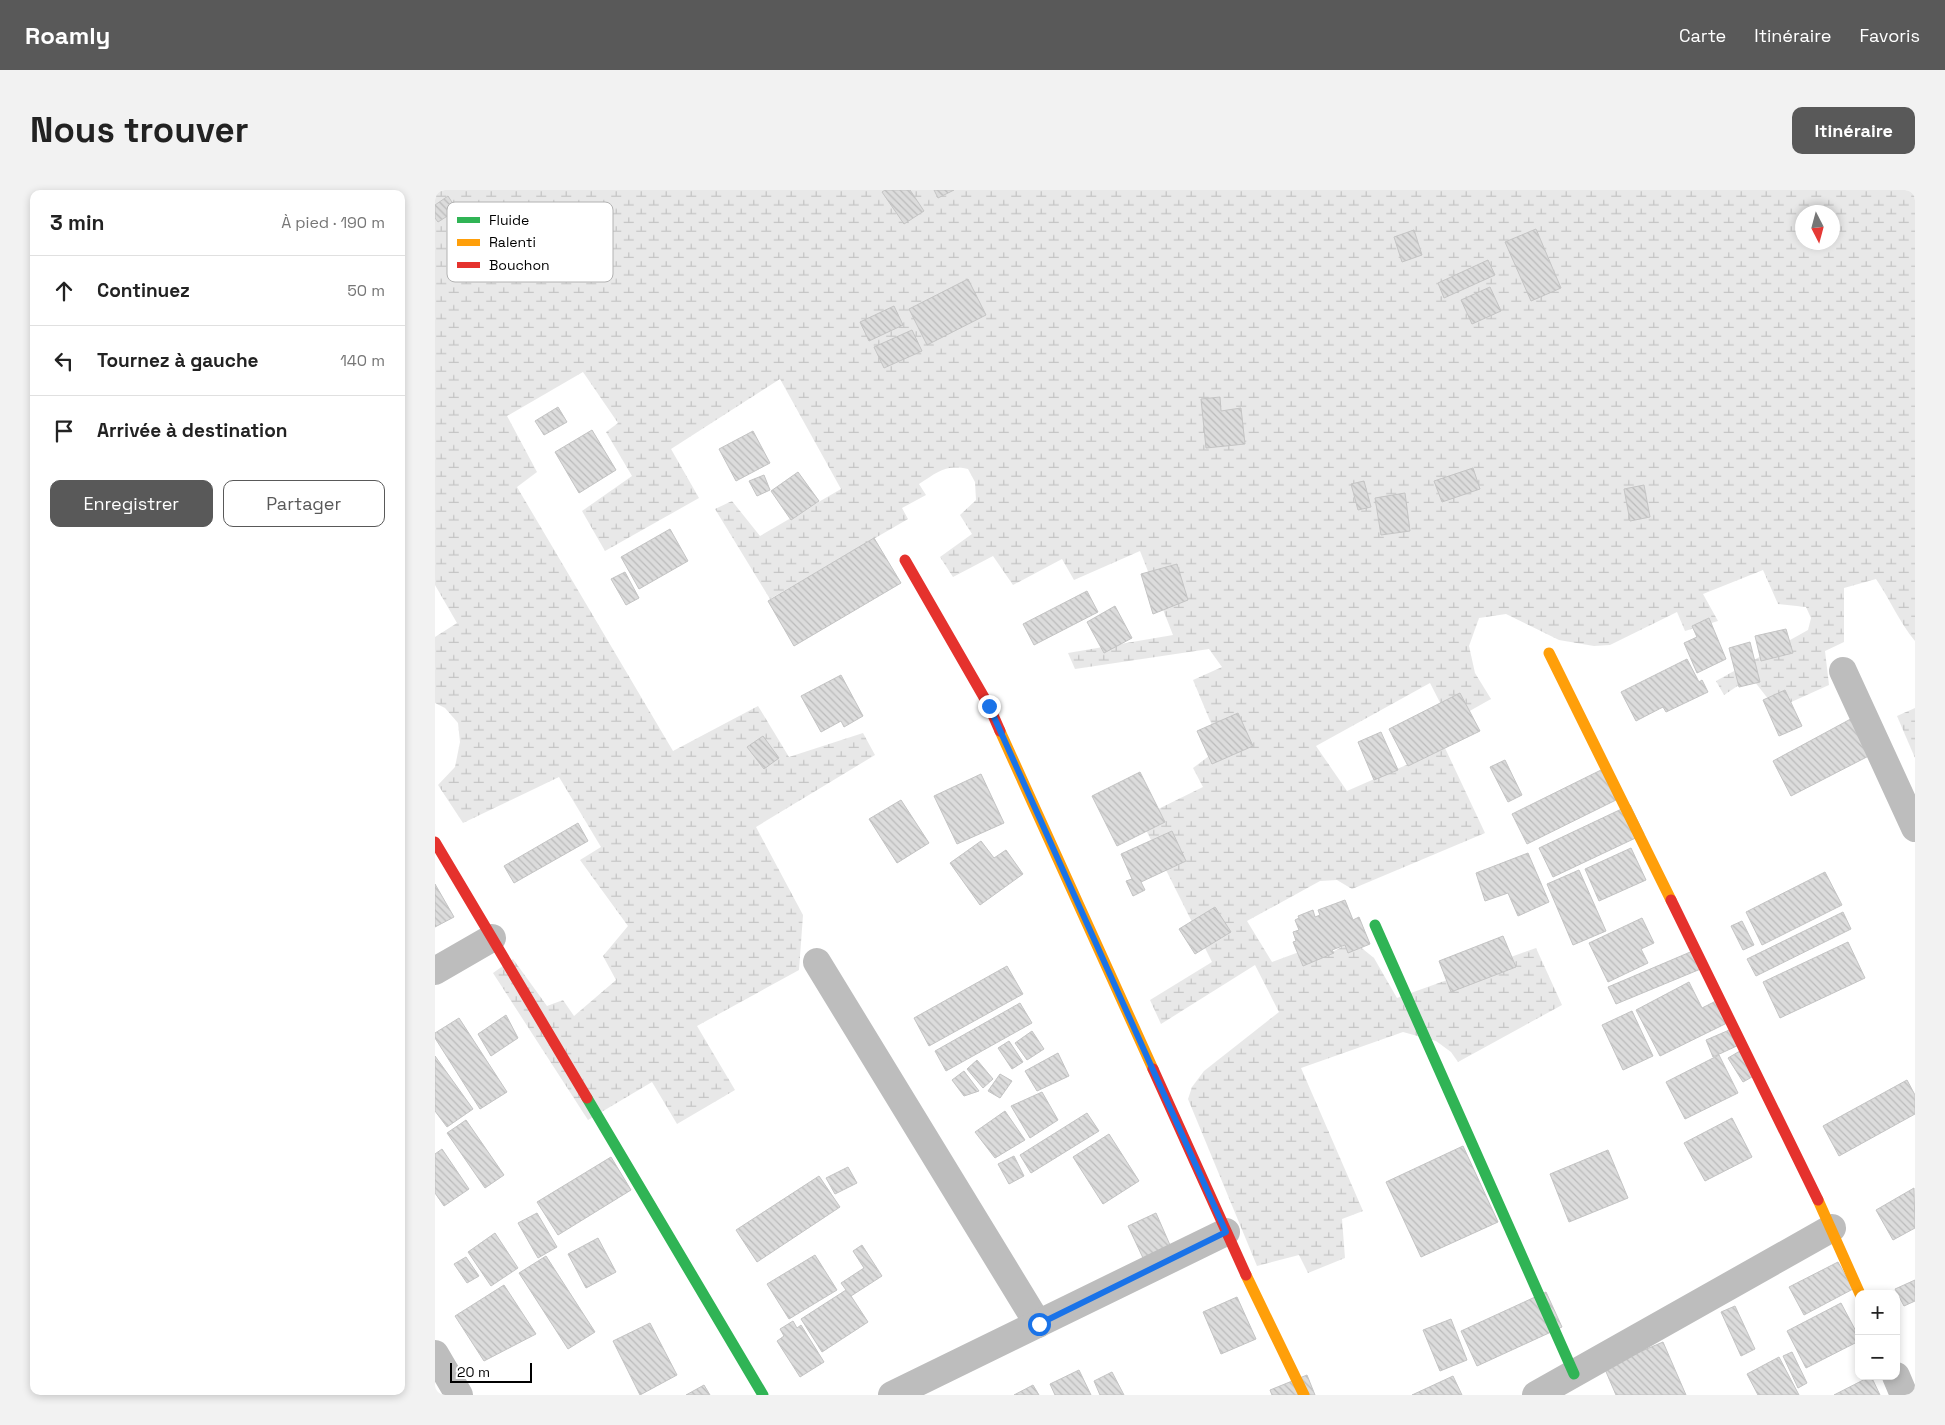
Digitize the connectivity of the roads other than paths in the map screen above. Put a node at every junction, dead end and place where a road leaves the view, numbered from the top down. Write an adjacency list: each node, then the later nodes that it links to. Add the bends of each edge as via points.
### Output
1 (905, 560): 11 (street, via 989,706)
2 (1549, 653): 10 (street)
3 (1843, 671): 4 (street)
4 (1915, 828)
5 (435, 842): 7 (street)
6 (1375, 925): 15 (street)
7 (492, 938): 9 (street); 18 (street)
8 (817, 962): 13 (street)
9 (435, 971)
10 (1832, 1228): 12 (street); 15 (street)
11 (1226, 1232): 13 (street); 20 (street)
12 (1859, 1290)
13 (1039, 1324): 19 (street)
14 (435, 1354): 17 (street)
15 (1574, 1374): 21 (street)
16 (1898, 1380): 22 (street)
17 (459, 1395)
18 (763, 1395)
19 (892, 1395)
20 (1304, 1395)
21 (1536, 1395)
22 (1904, 1395)

